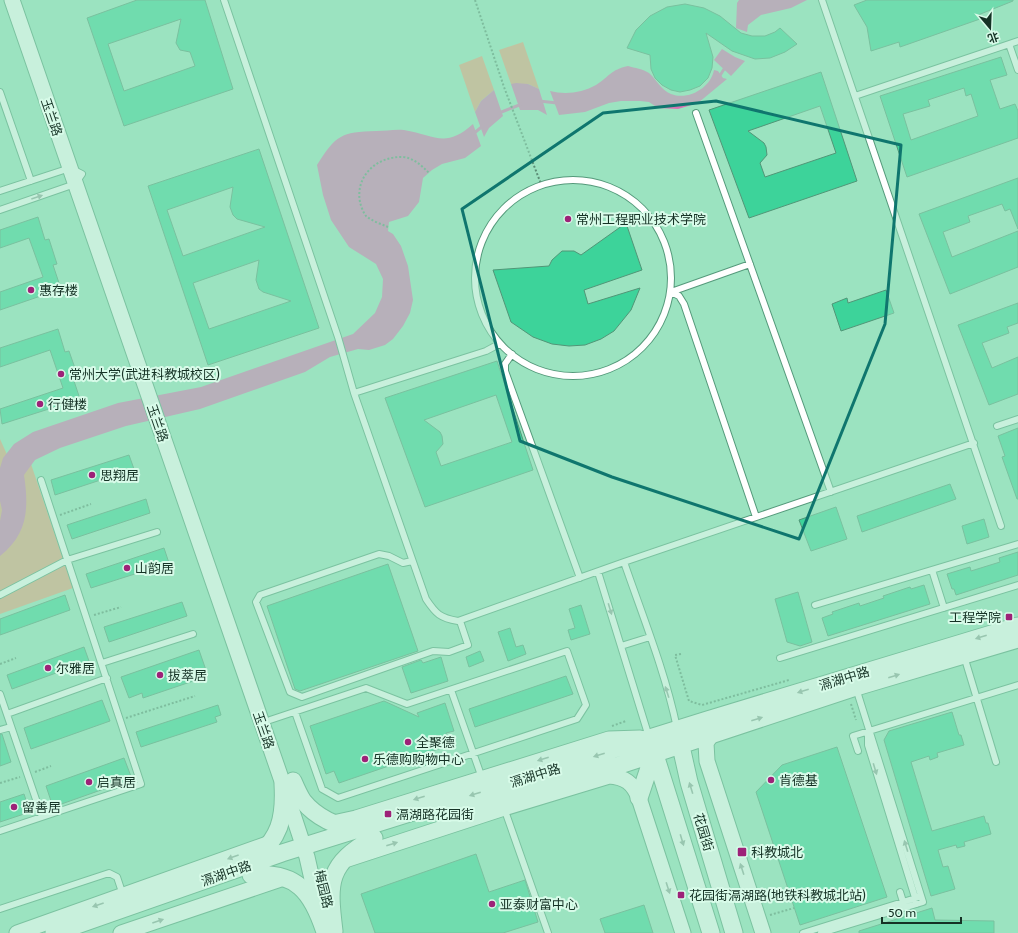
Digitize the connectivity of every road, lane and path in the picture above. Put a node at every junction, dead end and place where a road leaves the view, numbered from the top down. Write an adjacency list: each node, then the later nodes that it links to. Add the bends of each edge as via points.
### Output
1 (12, 0): 13 (street, 玉兰路)
2 (22, 0): 13 (street, 玉兰路)
3 (224, 0): 23 (lane, via 344,355)
4 (475, 0): 15 (path, via 504,87)
5 (822, 0): 10 (lane)
6 (1018, 41): 7 (lane)
7 (1009, 44): 8 (lane); 10 (lane)
8 (1018, 70)
9 (0, 92): 14 (lane)
10 (855, 96): 27 (lane)
11 (696, 113): 19 (lane)
12 (429, 173): 18 (path, via 417,162 403,157 389,160 368,171 360,181 360,205 366,215)
13 (76, 175): 14 (lane); 17 (lane, one-way to 13); 25 (street, 玉兰路)
14 (31, 181): 16 (lane)
15 (541, 184): 20 (lane, via 573,179 606,184 635,200 657,225 670,255); 21 (lane, via 512,200 490,224 476,253 474,285 481,317)
16 (0, 191)
17 (0, 210)
18 (388, 227)
19 (750, 264): 20 (lane); 29 (lane)
20 (671, 292): 22 (lane, via 663,320 644,347 617,366 586,376 554,375 524,364); 32 (lane, via 679,296 684,304)
21 (499, 344): 22 (lane); 23 (lane, via 486,351)
22 (512, 354): 41 (lane, via 505,364 505,371)
23 (354, 393): 37 (lane)
24 (1018, 419): 26 (lane)
25 (162, 422): 72 (street, 玉兰路); 88 (street, 玉兰路)
26 (997, 426)
27 (974, 443): 29 (lane); 33 (lane)
28 (41, 480): 31 (lane)
29 (831, 492): 32 (lane)
30 (91, 504): 31 (path)
31 (53, 517): 36 (lane)
32 (756, 517): 38 (lane)
33 (1001, 526)
34 (157, 532): 36 (lane)
35 (1018, 544): 39 (lane)
36 (67, 560): 43 (lane); 47 (lane)
37 (412, 561): 48 (lane, via 426,599 434,612 444,618); 48 (lane, via 404,563 379,554 260,594 256,602 290,692 302,697 433,652 449,652 468,645)
38 (624, 562): 40 (lane); 51 (lane)
39 (932, 570): 44 (lane); 46 (lane)
40 (598, 572): 41 (lane); 53 (lane, one-way to 53)
41 (580, 578): 48 (lane)
42 (1018, 585): 46 (lane)
43 (0, 595)
44 (814, 606)
45 (121, 607): 47 (path)
46 (944, 608): 57 (lane)
47 (87, 618): 58 (lane)
48 (460, 621)
49 (1018, 626): 80 (main road, 滆湖中路, one-way to 80)
50 (193, 634): 58 (lane)
51 (650, 637): 53 (lane); 80 (lane, one-way to 51)
52 (1018, 639): 55 (main road, 滆湖中路)
53 (621, 646): 81 (lane)
54 (681, 654): 68 (path, via 674,655 690,701)
55 (964, 654): 62 (main road, 滆湖中路, one-way to 55); 66 (lane)
56 (16, 658): 59 (path)
57 (780, 658)
58 (102, 663): 60 (lane)
59 (0, 664)
60 (107, 678): 70 (lane); 71 (lane)
61 (1018, 685): 66 (lane)
62 (856, 687): 78 (lane); 79 (main road, 滆湖中路, one-way to 62)
63 (451, 690): 69 (lane, via 407,704 366,688); 83 (lane); 83 (lane, via 567,651 586,705 577,719)
64 (0, 694): 70 (lane)
65 (195, 696): 71 (path)
66 (977, 698): 78 (lane); 84 (lane)
67 (851, 704): 73 (path)
68 (702, 705)
69 (295, 712): 72 (lane); 83 (lane, via 322,789 338,798)
70 (7, 714): 75 (lane)
71 (121, 719): 92 (lane, via 141,784)
72 (270, 720): 88 (street, 玉兰路)
73 (856, 720)
74 (626, 721): 76 (path)
75 (11, 727): 77 (lane); 86 (lane)
76 (606, 728)
77 (0, 730)
78 (868, 731): 82 (lane, via 853,736); 103 (lane, via 874,742 918,900)
79 (712, 734): 80 (main road, 滆湖中路); 107 (street, one-way to 79, via 707,761 706,742)
80 (679, 737): 81 (main road, 滆湖中路); 116 (main road, 花园街, one-way to 80, via 689,782)
81 (652, 745): 87 (street, one-way to 87, via 609,739); 90 (main road); 95 (main road, 滆湖中路, via 617,766); 115 (main road, 花园街, one-way to 115)
82 (858, 751)
83 (474, 753): 87 (lane)
84 (996, 762)
85 (51, 766): 86 (path)
86 (28, 774): 89 (path); 92 (lane)
87 (482, 778): 93 (street, one-way to 93)
88 (288, 783): 93 (main road, via 311,809); 96 (main road, via 281,822); 97 (street, 玉兰路)
89 (0, 784)
90 (639, 798): 91 (street, via 630,782 620,777 609,776); 114 (street, one-way to 114)
91 (504, 808): 98 (street, one-way to 91); 113 (lane)
92 (42, 817): 94 (lane)
93 (333, 823): 95 (main road, via 348,828)
94 (0, 831)
95 (376, 831): 97 (main road, 滆湖中路); 98 (main road)
96 (270, 843): 99 (main road); 102 (street, one-way to 102)
97 (309, 851): 99 (main road, 滆湖中路); 108 (street, 梅园路)
98 (342, 862): 108 (main road, via 330,886)
99 (250, 870): 100 (main road); 102 (main road, 滆湖中路); 111 (main road, 滆湖中路)
100 (284, 878): 108 (main road, via 295,882 311,897); 112 (street, one-way to 100)
101 (900, 892): 103 (lane)
102 (125, 902): 105 (lane, via 116,877 109,872); 109 (street, one-way to 109); 110 (main road, 滆湖中路)
103 (904, 905): 106 (lane)
104 (794, 908): 107 (path, via 770,916)
105 (0, 909)
106 (869, 916): 117 (lane); 118 (lane)
107 (767, 927)
108 (329, 932)
109 (17, 933)
110 (54, 933)
111 (83, 933)
112 (121, 933)
113 (548, 933)
114 (683, 933)
115 (711, 933)
116 (734, 933)
117 (803, 933)
118 (821, 933)

